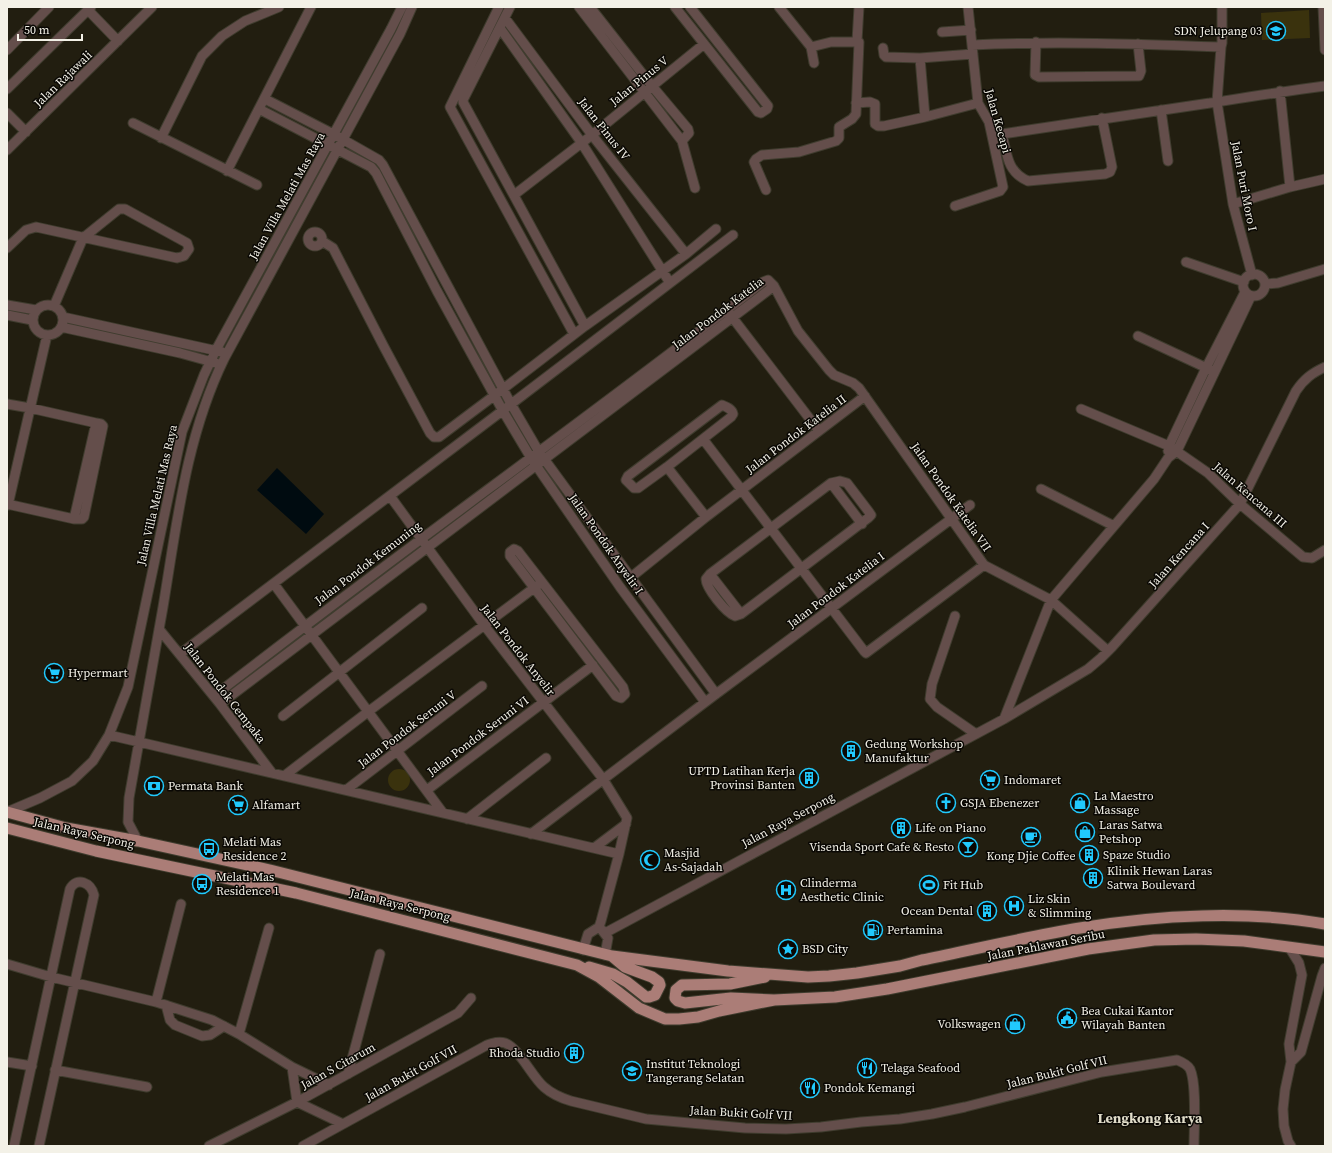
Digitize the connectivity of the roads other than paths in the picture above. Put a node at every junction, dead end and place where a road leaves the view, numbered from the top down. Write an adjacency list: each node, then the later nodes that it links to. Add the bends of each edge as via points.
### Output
1 (50, 7): 33 (street)
2 (152, 7): 24 (street, Jalan Rajawali)
3 (279, 7): 57 (street, via 245,21 222,36 202,56)
4 (311, 7): 44 (street)
5 (402, 7): 55 (street, Jalan Villa Melati Mas Raya)
6 (412, 7): 58 (street, Jalan Villa Melati Mas Raya)
7 (499, 7): 36 (street)
8 (510, 7): 19 (street)
9 (579, 7): 43 (street)
10 (590, 7): 39 (street)
11 (690, 7): 27 (street)
12 (859, 7): 25 (street)
13 (968, 7): 21 (street, Jalan Kecapi)
14 (1222, 7): 30 (street, Jalan Puri Moro I)
15 (1323, 7): 23 (street)
16 (780, 8): 29 (street)
17 (89, 9): 24 (street); 41 (street)
18 (680, 9): 31 (street)
19 (505, 18): 20 (street); 56 (street, Jalan Pinus IV)
20 (500, 28): 36 (street); 60 (street, Jalan Pinus IV)
21 (970, 30): 22 (street); 34 (street, Jalan Kecapi)
22 (942, 32)
23 (1324, 34): 35 (street)
24 (118, 41): 54 (street, Jalan Rajawali)
25 (857, 41): 29 (street, via 831,42); 46 (street, via 860,43)
26 (1036, 42): 28 (street); 28 (street, via 1036,76 1139,76 1141,71); 34 (street)
27 (718, 44): 31 (street, Jalan Pinus V); 31 (street, via 768,106 767,109 758,112)
28 (1138, 44): 30 (street)
29 (811, 47): 38 (street)
30 (1221, 47): 45 (street, Jalan Puri Moro I)
31 (707, 48): 39 (street, Jalan Pinus V)
32 (883, 48): 37 (street, via 886,57)
33 (7, 50)
34 (973, 50): 37 (street); 47 (street, Jalan Kecapi)
35 (1325, 50)
36 (480, 56): 71 (street, via 463,102); 79 (street, via 450,107)
37 (920, 58): 51 (street)
38 (814, 63)
39 (652, 86): 43 (street, Jalan Pinus V); 59 (street, via 688,129 689,133)
40 (1325, 86): 42 (street)
41 (7, 89)
42 (1280, 91): 45 (street); 68 (street)
43 (644, 93): 56 (street, Jalan Pinus V); 59 (street)
44 (265, 98): 48 (street); 55 (street, Jalan Pondok Anyelir I)
45 (1219, 102): 49 (street); 72 (street, Jalan Puri Moro I)
46 (856, 103): 51 (street, via 875,104 875,124 878,126); 70 (street, via 854,118 839,127 839,138 836,141 798,152 762,155 756,159 756,169)
47 (978, 103): 51 (street); 73 (street, Jalan Kecapi, via 989,122 1003,187 1000,191)
48 (259, 109): 61 (street, Jalan Pondok Anyelir I); 65 (street)
49 (1161, 110): 52 (street); 64 (street)
50 (7, 113): 54 (street)
51 (925, 117)
52 (1102, 118): 52 (street, via 1112,167 1110,172 1028,182 1009,164 1002,134)
53 (133, 123): 57 (street)
54 (26, 132): 62 (street, Jalan Rajawali)
55 (334, 134): 58 (street, Jalan Pondok Anyelir I); 61 (street, Jalan Villa Melati Mas Raya)
56 (592, 135): 60 (street, Jalan Pinus V); 81 (street, Jalan Pinus IV)
57 (161, 138): 65 (street)
58 (343, 140): 63 (street, Jalan Villa Melati Mas Raya); 109 (street, Jalan Pondok Anyelir I, via 379,160 386,168)
59 (682, 141): 69 (street)
60 (581, 142): 71 (street, Jalan Pinus V); 83 (street, Jalan Pinus IV)
61 (328, 145): 63 (street, Jalan Pondok Anyelir I); 103 (street, Jalan Villa Melati Mas Raya)
62 (7, 150)
63 (337, 150): 104 (street, Jalan Villa Melati Mas Raya); 110 (street, Jalan Pondok Anyelir I, via 371,167 376,173)
64 (1168, 161)
65 (227, 171): 67 (street)
66 (1325, 178): 68 (street)
67 (257, 185)
68 (1290, 187): 72 (street)
69 (695, 188)
70 (766, 190)
71 (514, 195): 75 (street)
72 (1233, 204): 85 (street, Jalan Puri Moro I)
73 (955, 206)
74 (716, 229): 81 (street)
75 (533, 232): 79 (street); 98 (street)
76 (733, 234): 87 (street)
77 (83, 238): 77 (street, via 177,258 184,256 189,249 187,243 125,209 119,209); 80 (street, via 36,227 26,230); 92 (street)
78 (322, 240): 110 (street, via 333,248 434,437 439,437)
79 (523, 240): 100 (street)
80 (7, 248)
81 (686, 254): 83 (street)
82 (1186, 262): 86 (street)
83 (663, 271): 87 (street, Jalan Pinus IV); 98 (street)
84 (1324, 271): 89 (street)
85 (1252, 275): 86 (street); 89 (street, via 1260,277)
86 (1244, 282): 90 (street, via 1244,289)
87 (670, 283): 113 (street)
88 (774, 286): 94 (street, Jalan Pondok Katelia, via 766,280); 111 (street, Jalan Pondok Katelia VII, via 798,331 816,355 834,375 853,383)
89 (1268, 286): 90 (street, via 1261,294)
90 (1248, 294): 108 (street)
91 (7, 305): 93 (street)
92 (54, 306): 93 (street, via 44,305); 96 (street)
93 (36, 310): 97 (street)
94 (730, 313): 117 (street); 121 (street, Jalan Pondok Katelia)
95 (7, 315): 97 (street)
96 (63, 317): 99 (street); 103 (street)
97 (32, 320): 101 (street, via 36,330)
98 (585, 326): 100 (street)
99 (61, 327): 101 (street, via 54,334); 105 (street)
100 (574, 334): 109 (street)
101 (47, 336): 114 (street)
102 (1138, 336): 108 (street)
103 (216, 350): 104 (street); 105 (street, Jalan Villa Melati Mas Raya)
104 (227, 354): 106 (street, Jalan Villa Melati Mas Raya)
105 (211, 362): 106 (street); 172 (street, Jalan Villa Melati Mas Raya, via 182,432 128,687)
106 (221, 365): 154 (street, Jalan Villa Melati Mas Raya, via 200,418 191,451 179,506)
107 (1325, 367): 130 (street, Jalan Kencana I, via 1302,382 1296,391)
108 (1210, 369): 119 (street); 120 (street)
109 (503, 390): 110 (street); 113 (street, Jalan Pondok Anyelir I)
110 (494, 395): 116 (street, Jalan Pondok Anyelir I)
111 (864, 396): 117 (street, Jalan Pondok Katelia II); 133 (street, Jalan Pondok Katelia VII)
112 (7, 404): 114 (street)
113 (511, 404): 116 (street); 121 (street, Jalan Pondok Anyelir I)
114 (30, 408): 129 (street); 129 (street, via 96,423 74,519)
115 (1081, 408): 119 (street, Jalan Kencana III)
116 (503, 411): 123 (street, Jalan Pondok Anyelir I); 128 (street)
117 (819, 431): 127 (street, Jalan Pondok Katelia II)
118 (703, 438): 124 (street); 124 (street, via 731,417 731,410 722,405 626,480 634,488 638,488); 127 (street)
119 (1169, 446): 120 (street, Jalan Kencana III); 122 (street)
120 (1177, 451): 122 (street); 130 (street, Jalan Kencana III, via 1208,473)
121 (541, 456): 123 (street, Jalan Pondok Katelia); 142 (street, Jalan Pondok Anyelir I)
122 (1168, 458): 135 (street, via 1154,479)
123 (533, 462): 137 (street, Jalan Pondok Kemuning); 138 (street, Jalan Pondok Kemuning); 166 (street, Jalan Pondok Anyelir I, via 620,587)
124 (667, 467): 132 (street)
125 (831, 484): 134 (street); 134 (street, via 840,481 847,483 871,515); 136 (street)
126 (1041, 489): 135 (street)
127 (741, 490): 132 (street, Jalan Pondok Katelia II); 136 (street)
128 (390, 496): 137 (street, Jalan Pondok Anyelir); 144 (street)
129 (7, 504)
130 (1240, 504): 139 (street, Jalan Kencana III, via 1303,557 1312,558); 156 (street, Jalan Kencana I)
131 (970, 505): 133 (street, Jalan Pondok Katelia I)
132 (706, 517): 142 (street, Jalan Pondok Katelia II)
133 (953, 518): 140 (street, Jalan Pondok Katelia VII); 148 (street, Jalan Pondok Katelia I)
134 (862, 524): 141 (street)
135 (1114, 526): 146 (street)
136 (770, 529): 141 (street); 141 (street, via 710,574 741,614)
137 (420, 539): 138 (street, Jalan Pondok Anyelir); 152 (street, Jalan Pondok Kemuning)
138 (426, 547): 151 (street, Jalan Pondok Anyelir); 155 (street, Jalan Pondok Kemuning)
139 (1325, 550)
140 (984, 565): 146 (street); 148 (street, Jalan Pondok Katelia VII, via 866,653)
141 (801, 569): 148 (street)
142 (630, 578): 163 (street, Jalan Pondok Anyelir I)
143 (542, 582): 145 (street); 145 (street, via 518,551 512,550 510,556); 150 (street)
144 (274, 584): 152 (street); 157 (street)
145 (534, 589): 151 (street); 153 (street)
146 (1051, 600): 156 (street); 170 (street)
147 (422, 608): 160 (street)
148 (831, 609): 163 (street, Jalan Pondok Katelia I)
149 (954, 616): 171 (street, via 932,684 930,699 937,707)
150 (573, 622): 153 (street); 159 (street, via 623,687 625,694 621,698 616,696)
151 (484, 625): 165 (street, Jalan Pondok Anyelir); 168 (street)
152 (304, 626): 155 (street); 158 (street, Jalan Pondok Kemuning)
153 (565, 628): 159 (street)
154 (159, 629): 157 (street, Jalan Pondok Cempaka); 173 (street, Jalan Villa Melati Mas Raya)
155 (311, 634): 160 (street); 161 (street, Jalan Pondok Kemuning)
156 (1108, 651): 170 (street, Jalan Kencana I, via 1088,669)
157 (180, 654): 164 (street, Jalan Pondok Cempaka)
158 (254, 664): 161 (street); 164 (street, Jalan Pondok Kemuning)
159 (592, 665): 165 (street, Jalan Pondok Seruni VI)
160 (339, 672): 168 (street); 169 (street)
161 (261, 673): 167 (street, Jalan Pondok Kemuning)
162 (482, 686): 174 (street, Jalan Pondok Seruni V)
163 (716, 694): 166 (street, Jalan Pondok Katelia I)
164 (214, 696): 167 (street, Jalan Pondok Cempaka)
165 (543, 702): 178 (street, Jalan Pondok Anyelir); 180 (street, Jalan Pondok Seruni VI)
166 (705, 702): 178 (street, Jalan Pondok Katelia I)
167 (220, 704): 176 (street, Jalan Pondok Cempaka)
168 (369, 710): 174 (street); 177 (street)
169 (284, 716)
170 (1004, 719): 171 (street, Jalan Raya Serpong)
171 (976, 734): 193 (street, Jalan Raya Serpong)
172 (108, 735): 173 (street); 181 (street, Jalan Villa Melati Mas Raya, via 93,760 72,781)
173 (139, 742): 176 (street); 187 (street, Jalan Villa Melati Mas Raya, via 128,817)
174 (398, 751): 179 (street, Jalan Pondok Seruni V); 180 (street)
175 (546, 758): 183 (street)
176 (272, 772): 177 (street)
177 (284, 776): 179 (street)
178 (603, 779): 184 (street, Jalan Pondok Anyelir); 186 (street, Jalan Pondok Katelia I)
179 (346, 790): 182 (street)
180 (427, 790): 182 (street)
181 (7, 812): 187 (main road, Jalan Raya Serpong, via 66,828)
182 (443, 812): 183 (street)
183 (467, 819): 186 (street)
184 (629, 819): 188 (street); 189 (street)
185 (7, 828): 200 (main road, Jalan Raya Serpong, via 96,851 296,893)
186 (531, 834): 188 (street)
187 (138, 841): 195 (main road, Jalan Raya Serpong, via 277,871)
188 (594, 848): 189 (street)
189 (619, 854): 193 (street)
190 (181, 904): 207 (street)
191 (1325, 924): 202 (main road, Jalan Pahlawan Seribu, via 1241,916 1150,919 1081,928 882,969 829,976)
192 (269, 928): 210 (street)
193 (599, 930): 195 (street, via 588,934); 198 (street, via 608,938)
194 (1289, 947): 196 (main road, Jalan Pahlawan Seribu); 206 (main road, Jalan Pahlawan Seribu, via 1244,941 1154,940 1088,949 887,989 835,997); 212 (street, via 1299,963 1302,975 1289,1044)
195 (583, 950): 198 (main road, Jalan Raya Serpong)
196 (1325, 952)
197 (380, 954): 216 (street)
198 (608, 956): 200 (main road, via 624,967 659,982 655,995 646,997 613,974); 202 (main road, Jalan Raya Serpong, via 728,971)
199 (7, 964): 203 (street)
200 (577, 965): 206 (main road, Jalan Raya Serpong, via 599,977 640,1008 665,1018 679,1020 698,1017)
201 (1325, 968): 212 (street, via 1301,1052)
202 (776, 974): 206 (main road, via 730,984 682,985 675,994 678,1001 685,1003 731,998)
203 (51, 977): 204 (street); 204 (street, via 70,889 76,882 84,883 91,888 94,895); 213 (street)
204 (75, 982): 207 (street); 215 (street)
205 (471, 998): 216 (street, Jalan S Citarum, via 458,1013)
206 (774, 1000)
207 (156, 1002): 208 (street)
208 (166, 1005): 209 (street); 209 (street, via 170,1020 175,1025 202,1036 210,1035)
209 (224, 1026): 210 (street)
210 (240, 1034): 214 (street)
211 (7, 1062): 213 (street)
212 (1291, 1062): 226 (street, via 1283,1109 1284,1126)
213 (32, 1066): 221 (street)
214 (292, 1067): 217 (street); 219 (street)
215 (55, 1070): 218 (street); 222 (street)
216 (348, 1074): 217 (street, Jalan S Citarum)
217 (329, 1085): 219 (street, Jalan S Citarum)
218 (147, 1088)
219 (297, 1102): 220 (street); 223 (street, Jalan S Citarum)
220 (344, 1124): 224 (street, Jalan Bukit Golf VII); 225 (street, Jalan Bukit Golf VII, via 487,1045 497,1042 506,1043 513,1049 542,1086 566,1099 646,1119 786,1130 932,1114 965,1108 1102,1072 1177,1060 1190,1068 1194,1092)
221 (14, 1146)
222 (39, 1146)
223 (209, 1146)
224 (303, 1146)
225 (1194, 1146)
226 (1291, 1146)

